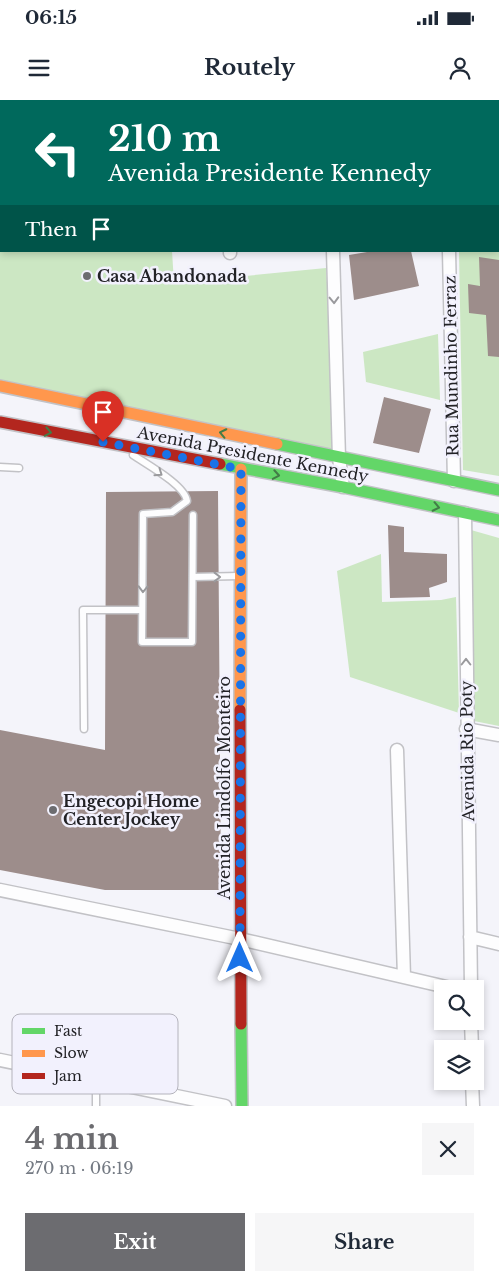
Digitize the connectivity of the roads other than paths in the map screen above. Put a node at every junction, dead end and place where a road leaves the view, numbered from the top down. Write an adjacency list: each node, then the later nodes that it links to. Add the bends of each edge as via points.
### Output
1 (333, 252): 6 (street, one-way to 6)
2 (448, 252): 10 (street, Rua Mundinho Ferraz)
3 (0, 386): 6 (main road, Avenida Presidente Kennedy, one-way to 3)
4 (0, 422): 5 (main road, Avenida Presidente Kennedy, one-way to 5)
5 (119, 445): 9 (main road, Avenida Presidente Kennedy); 18 (lane, one-way to 18, via 175,484 186,495 187,501 172,512 143,514)
6 (339, 458): 10 (main road, Avenida Presidente Kennedy); 11 (street)
7 (0, 467): 8 (lane)
8 (18, 468)
9 (241, 469): 11 (main road, Avenida Presidente Kennedy, one-way to 11); 16 (main road, Avenida Lindolfo Monteiro)
10 (454, 481): 12 (main road, Avenida Presidente Kennedy)
11 (343, 487): 13 (main road, Avenida Presidente Kennedy, one-way to 13)
12 (499, 490)
13 (465, 513): 15 (main road, Avenida Presidente Kennedy); 19 (street, Avenida Rio Poty, one-way to 13)
14 (193, 514): 17 (lane)
15 (499, 520)
16 (241, 576): 17 (lane, one-way to 16); 25 (main road, Avenida Lindolfo Monteiro)
17 (193, 577): 18 (lane, via 192,642 142,642)
18 (142, 610): 20 (lane, via 83,610)
19 (466, 728): 21 (street); 24 (street, Avenida Rio Poty)
20 (84, 729)
21 (499, 735)
22 (397, 750): 27 (street)
23 (0, 890): 25 (street)
24 (470, 937): 26 (street); 28 (street, Avenida Rio Poty)
25 (240, 939): 27 (street); 33 (main road, Avenida Lindolfo Monteiro)
26 (499, 944)
27 (404, 977): 29 (street)
28 (471, 980)
29 (434, 984)
30 (472, 1090): 34 (street)
31 (165, 1094): 32 (street)
32 (225, 1106)
33 (242, 1106)
34 (473, 1106)

